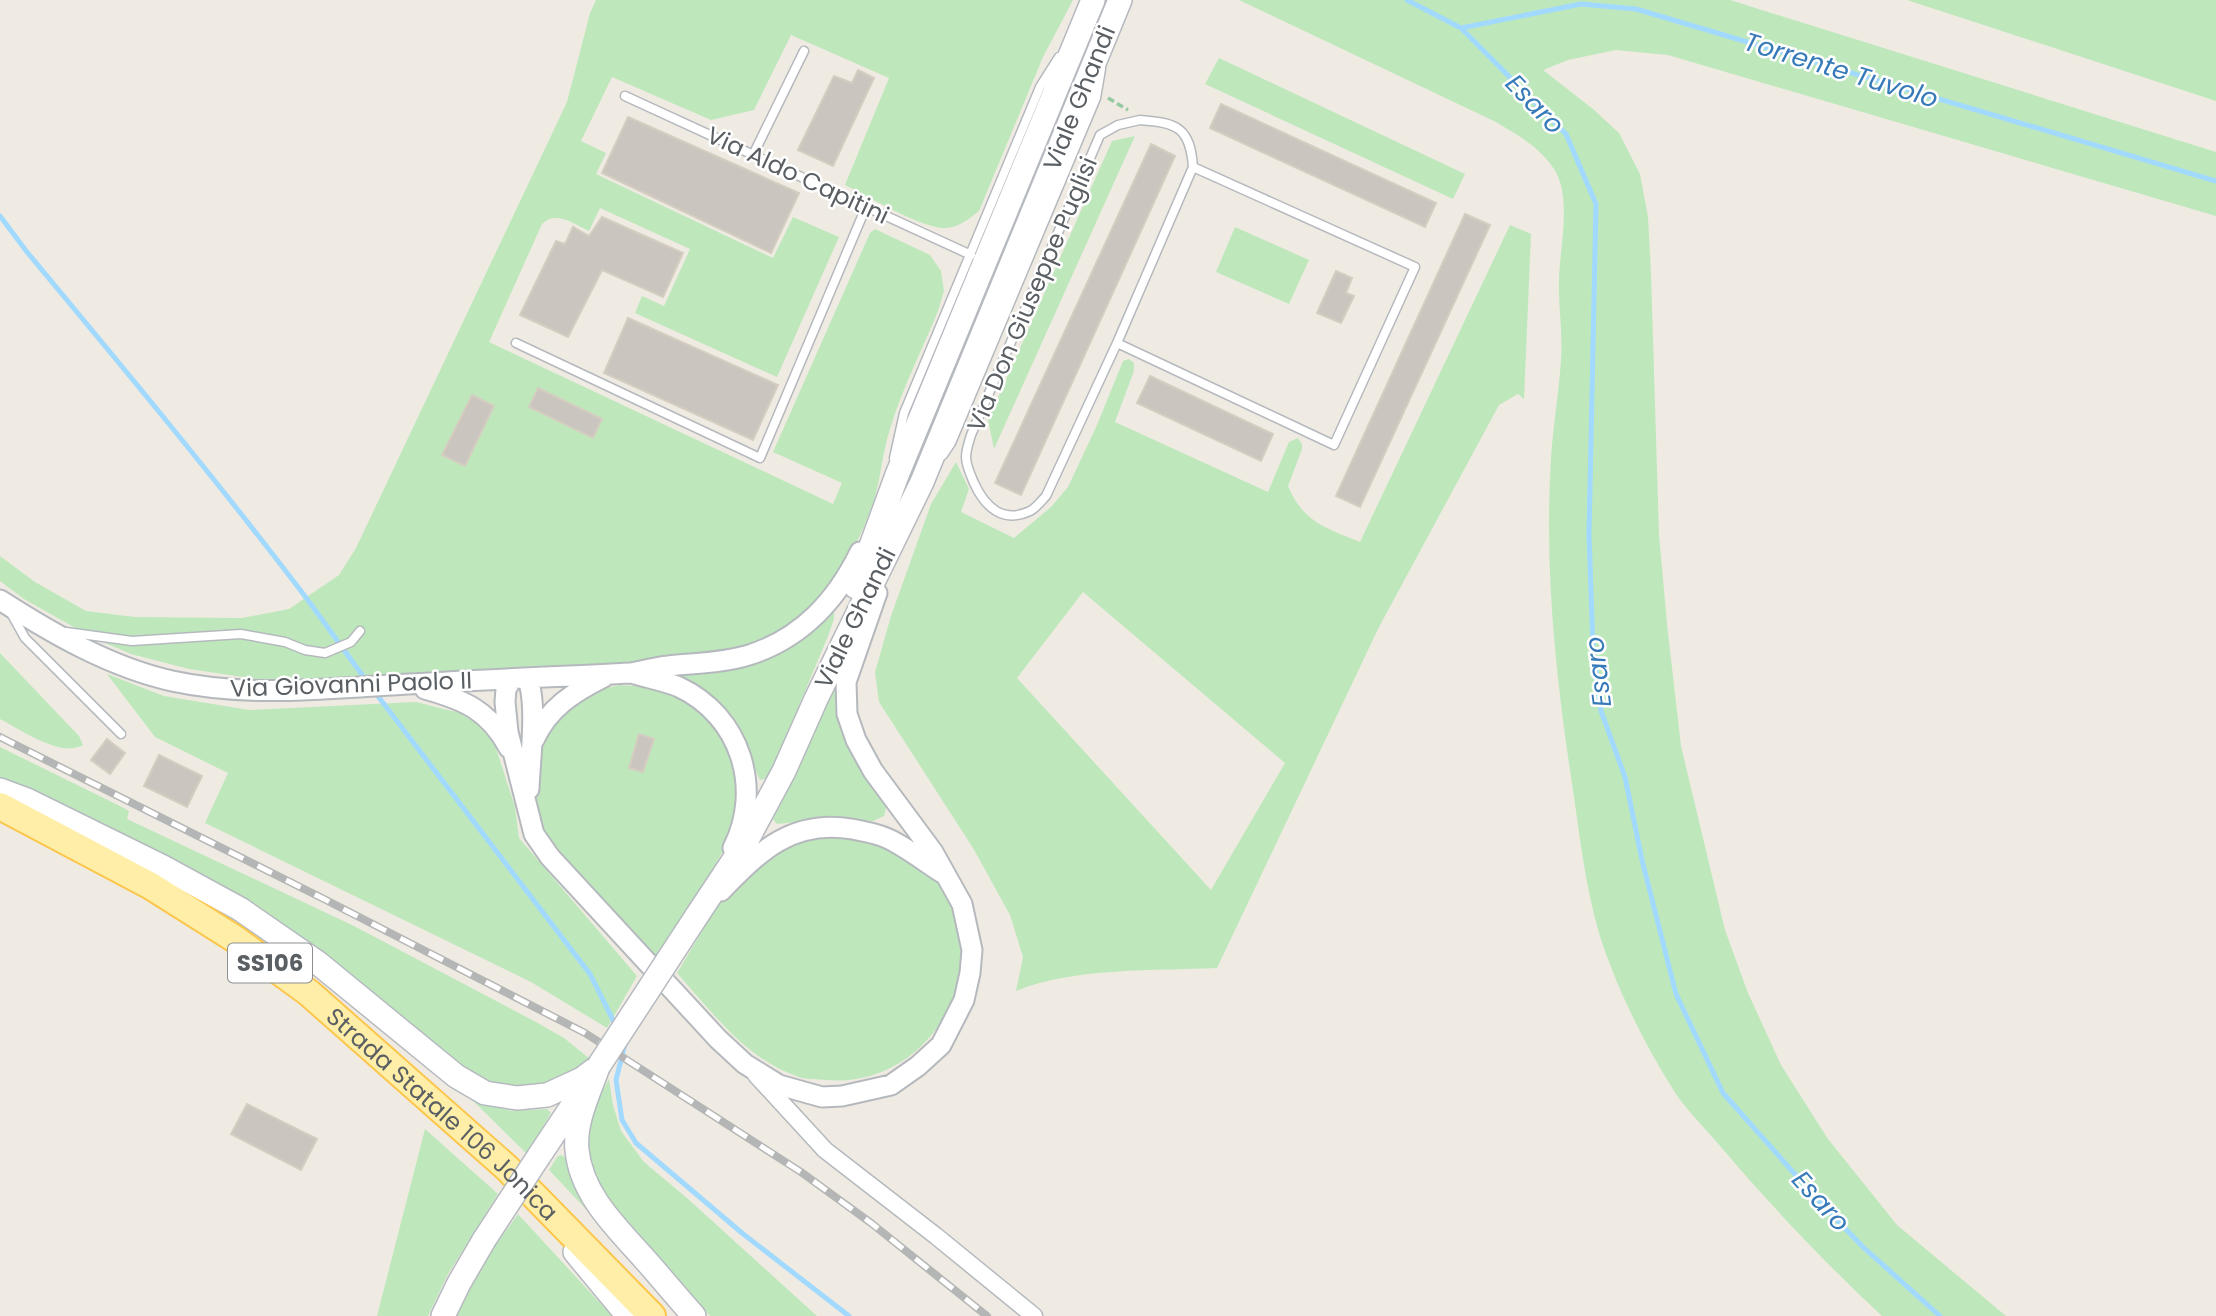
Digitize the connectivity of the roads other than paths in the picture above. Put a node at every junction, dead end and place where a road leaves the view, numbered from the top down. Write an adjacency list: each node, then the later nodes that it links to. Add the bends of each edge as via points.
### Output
1 (1093, 0): 9 (lane, via 1040,87); 14 (main road, Viale Ghandi)
2 (1120, 0): 3 (main road, Viale Ghandi)
3 (1110, 24): 10 (lane, via 1096,98); 15 (main road, Viale Ghandi)
4 (804, 51): 6 (lane)
5 (625, 96): 6 (lane, Via Aldo Capitini)
6 (753, 155): 8 (lane, Via Aldo Capitini)
7 (1193, 167): 11 (lane, Via Don Giuseppe Puglisi, via 1187,136 1170,124 1140,121 1100,135); 13 (lane, Via Don Giuseppe Puglisi); 13 (lane, via 1415,267 1334,445)
8 (866, 207): 9 (lane, Via Aldo Capitini); 12 (lane, via 760,458)
9 (971, 255): 14 (lane, via 904,413 894,454)
10 (1027, 262): 11 (lane); 15 (lane, via 951,443)
11 (1041, 268): 13 (lane, Via Don Giuseppe Puglisi, via 966,457 979,495 989,507 1002,514 1018,514 1032,510 1046,496)
12 (516, 343)
13 (1118, 343)
14 (897, 475): 19 (street, via 842,587 802,628 747,656); 23 (main road, Viale Ghandi)
15 (922, 482): 23 (main road, Viale Ghandi); 30 (street, via 846,682 847,714 873,771)
16 (3, 601): 17 (street, Via Giovanni Paolo II); 24 (lane, via 25,638)
17 (49, 630): 18 (lane, via 132,641 241,635 325,653 351,642); 22 (street, Via Giovanni Paolo II, via 114,661 172,681 249,692)
18 (360, 631)
19 (631, 673): 20 (street, Via Giovanni Paolo II); 31 (street, via 678,687 702,703 726,725 743,762 747,804 740,834)
20 (610, 674): 21 (street, Via Giovanni Paolo II); 25 (street, via 556,707)
21 (519, 679): 22 (street, Via Giovanni Paolo II); 25 (street, via 532,688); 26 (street, via 506,689 505,702)
22 (407, 684): 26 (street, via 463,700 478,709)
23 (816, 699): 31 (main road, via 747,839)
24 (121, 734)
25 (531, 747): 29 (street)
26 (515, 759): 29 (street)
27 (0, 790): 33 (main road, via 240,909 318,963 456,1076 485,1093 517,1098 547,1095)
28 (0, 806): 34 (main road, Strada Statale 106 Jonica / SS106, via 151,886 273,965)
29 (529, 814): 32 (street, via 534,834 550,857)
30 (944, 874): 31 (street, via 897,843 870,832 812,828 772,844); 32 (street, via 962,904 972,950 964,1000 941,1045 891,1085 842,1096 821,1097 779,1085)
31 (696, 917): 33 (main road, bridge)
32 (745, 1064): 39 (street, via 825,1150)
33 (598, 1067): 35 (main road, bridge, via 484,1240); 38 (main road, via 578,1125 577,1150 587,1187)
34 (507, 1168): 36 (main road); 37 (main road, Strada Statale 106 Jonica / SS106)
35 (443, 1316)
36 (628, 1316)
37 (652, 1316)
38 (694, 1316)
39 (1034, 1316)

